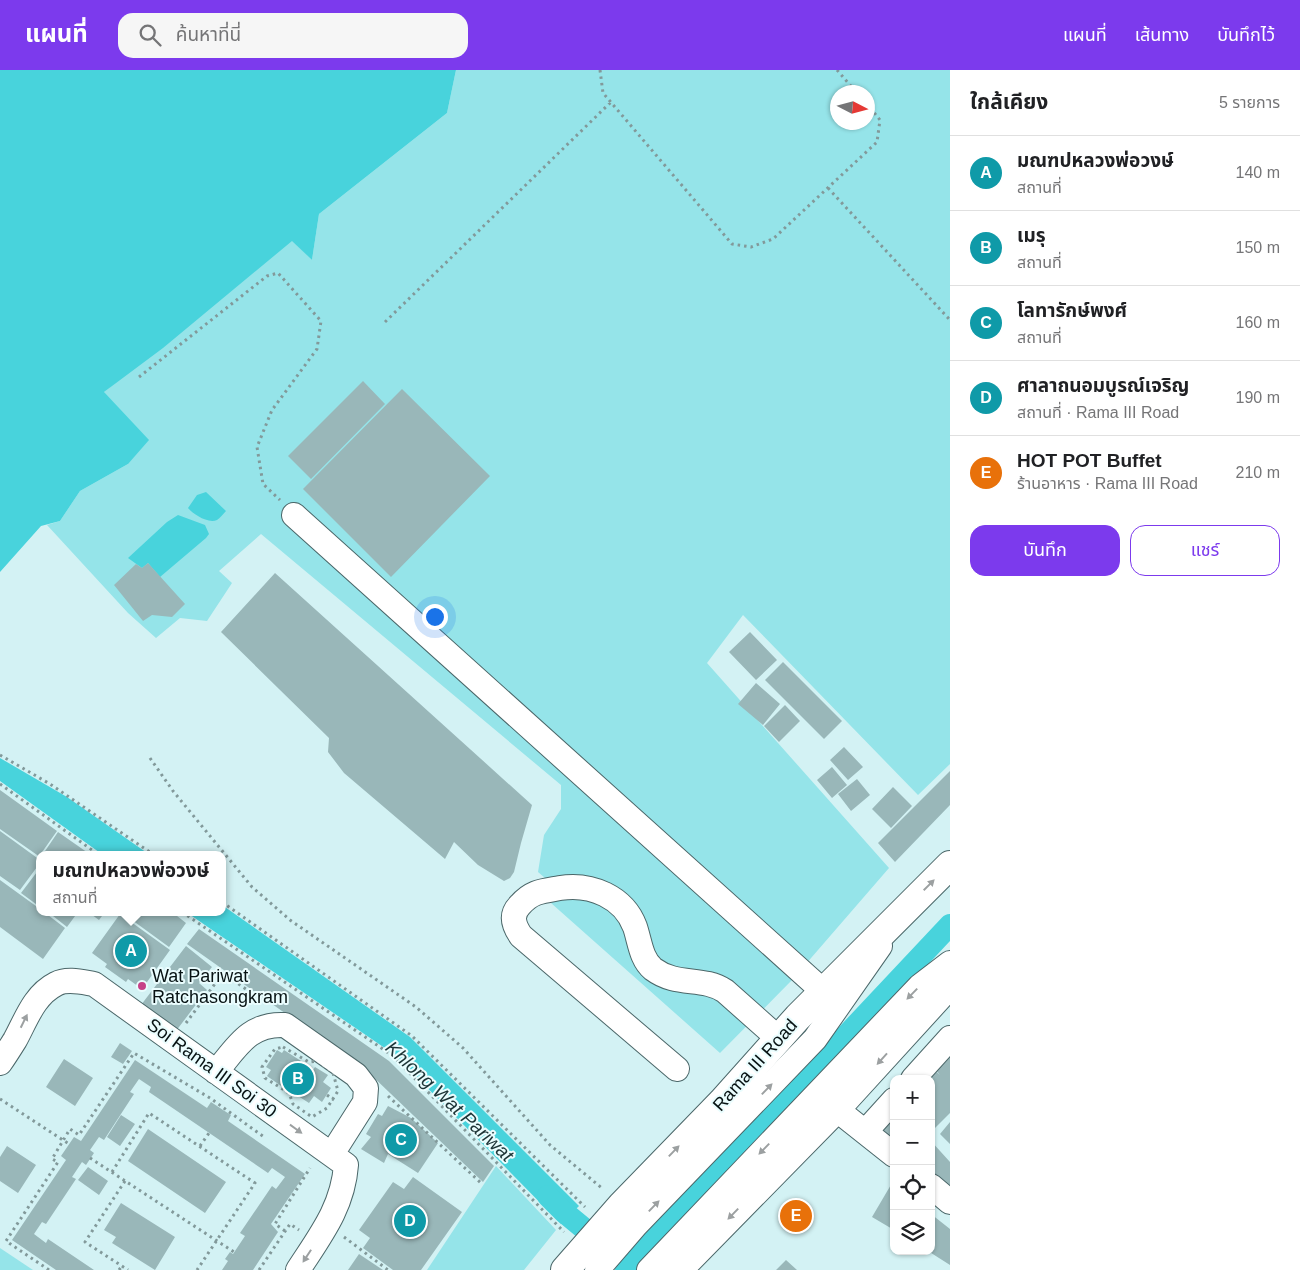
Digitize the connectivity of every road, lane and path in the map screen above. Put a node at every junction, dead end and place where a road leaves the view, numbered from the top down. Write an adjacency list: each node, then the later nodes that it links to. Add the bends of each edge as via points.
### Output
1 (600, 70): 4 (path, via 603,93)
2 (837, 70): 3 (path)
3 (850, 85)
4 (611, 102): 6 (path, via 732,244 751,247 773,239); 8 (path)
5 (875, 114): 6 (path, via 880,120 877,142)
6 (828, 188): 7 (path)
7 (950, 320)
8 (385, 322)
9 (139, 377): 10 (path, via 267,276 278,274 320,321 316,349 272,410 257,447 263,484)
10 (294, 515): 25 (lane)
11 (0, 755): 15 (path, via 50,784)
12 (150, 758): 16 (path)
13 (0, 784): 14 (path)
14 (93, 851)
15 (148, 851)
16 (222, 851)
17 (226, 855): 57 (path, via 252,887 290,920 416,1007 464,1048 550,1145)
18 (950, 865): 20 (main road, Rama III Road, one-way to 18)
19 (226, 905): 59 (path, via 412,1036)
20 (909, 906): 25 (main road, Rama III Road); 59 (lane, one-way to 20, via 815,1039)
21 (188, 916): 64 (path, via 393,1056)
22 (950, 963): 65 (lane, one-way to 65, via 920,986)
23 (223, 973): 28 (path)
24 (950, 984): 42 (main road, one-way to 42)
25 (824, 992): 27 (main road, Rama III Road)
26 (950, 1038): 34 (lane)
27 (779, 1039): 32 (lane, via 717,986 681,981 651,967 642,954 629,915 601,891 576,886 532,893 515,911 514,922 522,936); 57 (main road, Rama III Road, one-way to 27)
28 (174, 1041): 31 (lane, Soi Rama III Soi 30, one-way to 28, via 40,996 56,983 73,980 94,984); 33 (lane, Soi Rama III Soi 30)
29 (263, 1055): 30 (path)
30 (270, 1059): 36 (path, via 262,1067 265,1078); 39 (path, via 275,1049 283,1047 309,1062 318,1060 333,1073 338,1091)
31 (0, 1063)
32 (677, 1070)
33 (216, 1072): 50 (lane, Soi Rama III Soi 30, one-way to 50); 50 (lane, via 249,1033 273,1024 285,1025 356,1075 366,1088 365,1102)
34 (917, 1075)
35 (293, 1085): 36 (path)
36 (288, 1092): 39 (path, via 293,1104 312,1117 327,1108)
37 (326, 1095): 39 (path)
38 (0, 1099): 45 (path)
39 (333, 1099): 40 (path)
40 (339, 1103)
41 (890, 1104): 43 (lane)
42 (836, 1109): 43 (lane); 65 (main road, one-way to 65)
43 (865, 1132): 49 (lane)
44 (209, 1133): 48 (path)
45 (64, 1140): 46 (path, via 70,1130 79,1135 134,1053 210,1098); 47 (path); 69 (path, via 52,1159 58,1162 6,1241)
46 (271, 1141)
47 (69, 1144)
48 (200, 1146): 53 (path, via 149,1113); 62 (path, via 255,1183)
49 (890, 1152)
50 (332, 1154): 60 (lane, Soi Rama III Soi 30, via 346,1165 345,1184)
51 (90, 1158): 53 (path)
52 (303, 1164): 61 (path, via 311,1169 275,1224)
53 (112, 1172): 54 (path)
54 (125, 1181): 62 (path); 66 (path, via 85,1242)
55 (935, 1189): 56 (lane)
56 (950, 1202)
57 (622, 1204): 59 (main road, Rama III Road)
58 (290, 1224): 61 (path)
59 (603, 1224): 64 (main road, Rama III Road)
60 (327, 1225): 73 (lane, Soi Rama III Soi 30, one-way to 73); 74 (path)
61 (285, 1231): 68 (path)
62 (217, 1240): 63 (path); 72 (path)
63 (234, 1252)
64 (586, 1254): 75 (main road, Rama III Road)
65 (674, 1264): 76 (lane)
66 (122, 1266): 70 (path); 71 (path)
67 (256, 1266): 68 (path)
68 (259, 1269)
69 (49, 1270)
70 (119, 1270)
71 (128, 1270)
72 (197, 1270)
73 (298, 1270)
74 (388, 1270)
75 (565, 1270)
76 (649, 1270)

